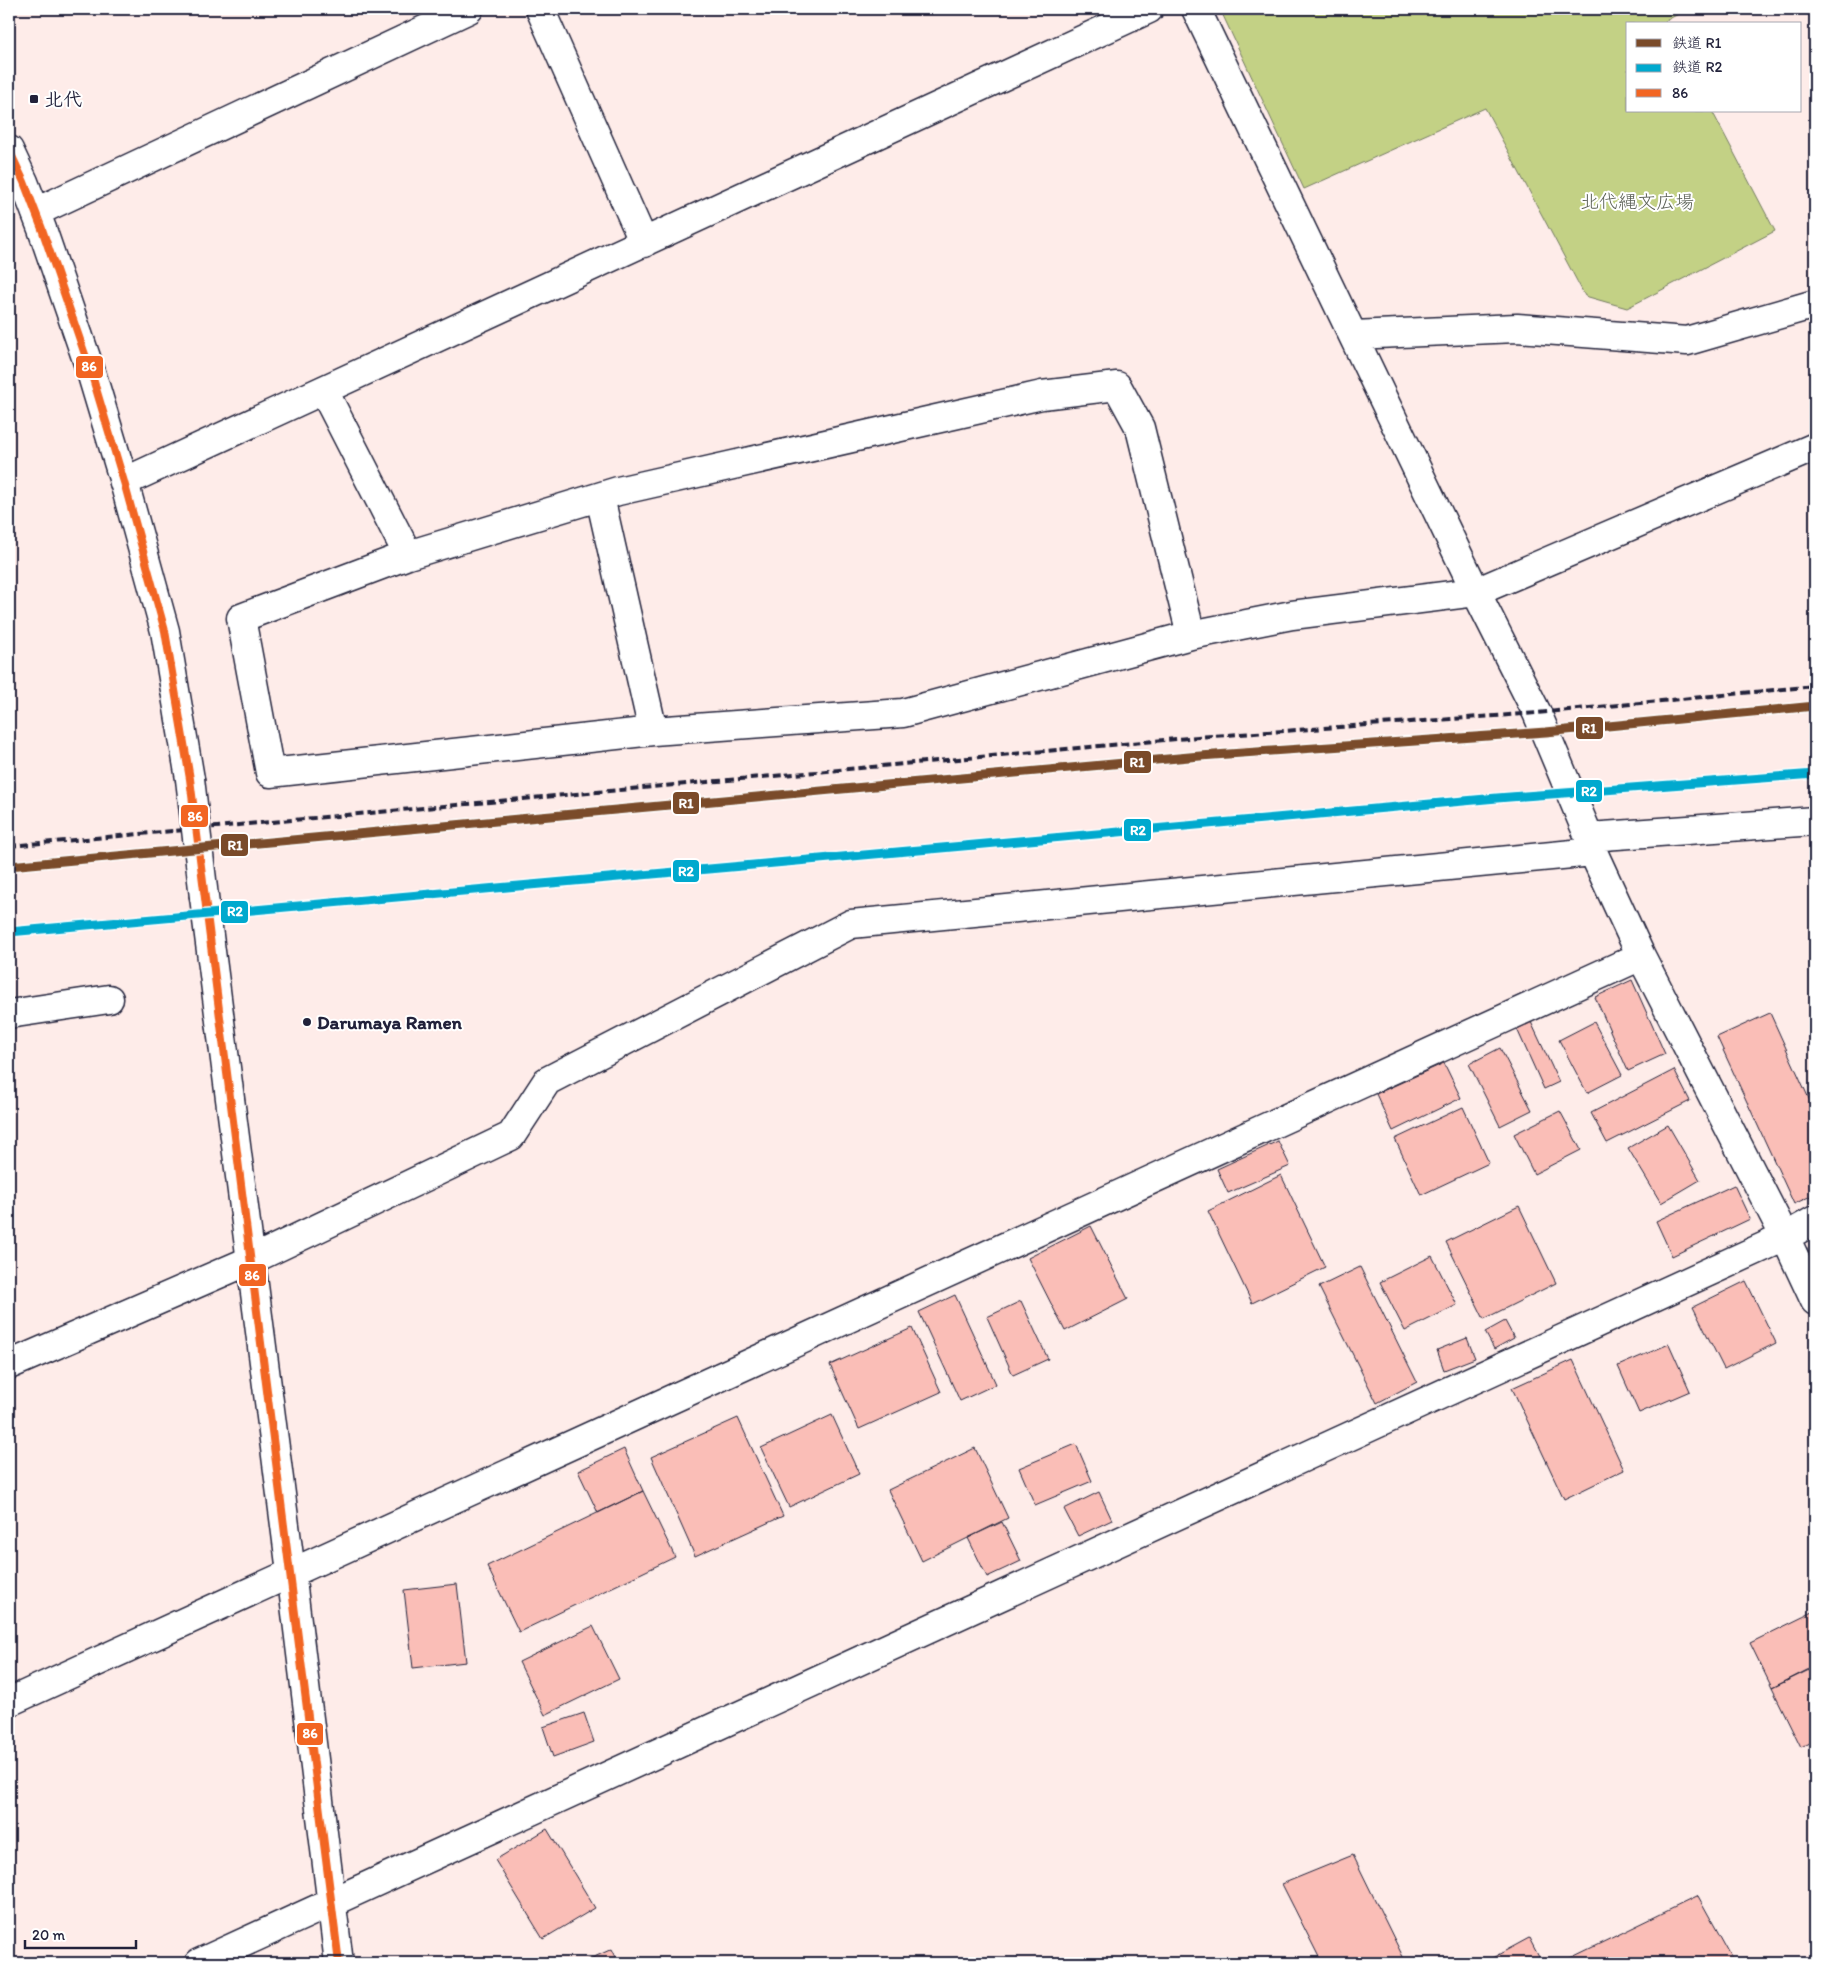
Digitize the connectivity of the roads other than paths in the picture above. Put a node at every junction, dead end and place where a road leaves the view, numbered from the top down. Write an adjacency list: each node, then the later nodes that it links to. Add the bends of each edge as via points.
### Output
1 (469, 9): 7 (street)
2 (540, 9): 8 (street)
3 (1149, 9): 8 (street)
4 (1196, 9): 10 (street)
5 (9, 150): 6 (street)
6 (16, 186): 7 (street)
7 (36, 212): 13 (street, via 91,372)
8 (644, 243): 11 (street)
9 (1815, 304): 10 (street, via 1687,341 1517,328)
10 (1353, 335): 16 (street)
11 (324, 390): 13 (street); 15 (street)
12 (1815, 447): 16 (street)
13 (124, 482): 26 (street, bridge, via 165,631 190,779)
14 (600, 496): 15 (street); 17 (street, via 1042,395 1117,386 1140,428); 18 (street)
15 (408, 555): 18 (street, via 241,618 270,773)
16 (1476, 592): 17 (street, via 1292,615); 20 (street, via 1543,726)
17 (1191, 635): 18 (street, via 903,713)
18 (653, 731)
19 (1815, 821): 20 (street)
20 (1591, 844): 21 (street); 26 (street, via 851,924 547,1081 511,1136)
21 (1641, 956): 25 (street); 29 (street)
22 (109, 1000): 23 (street)
23 (9, 1014)
24 (1815, 1220): 25 (street)
25 (1785, 1237): 27 (street); 31 (street)
26 (251, 1260): 28 (street); 29 (street)
27 (1815, 1301)
28 (9, 1365)
29 (291, 1572): 30 (street); 31 (street)
30 (9, 1702)
31 (331, 1903): 32 (street); 33 (street)
32 (199, 1963)
33 (339, 1963)

